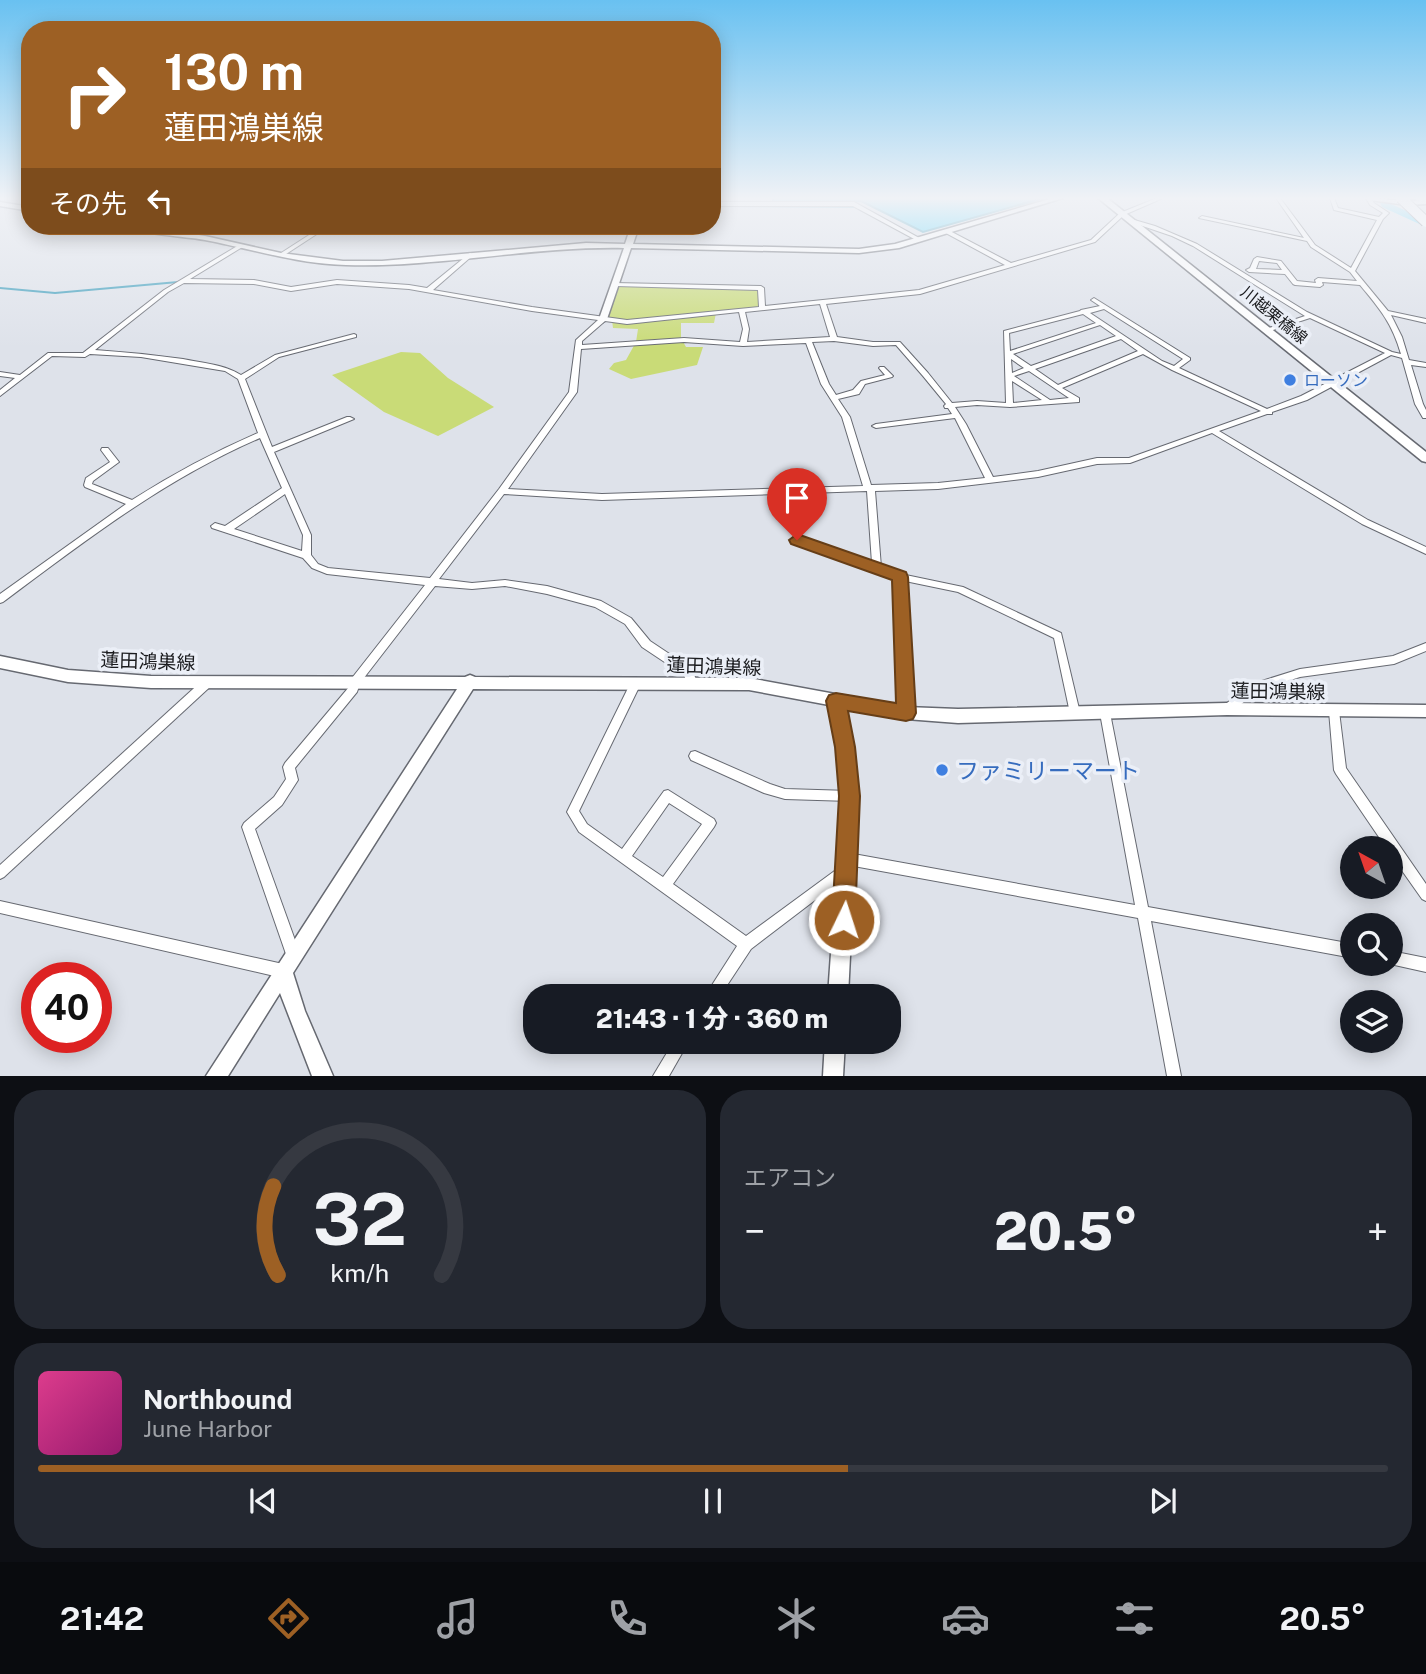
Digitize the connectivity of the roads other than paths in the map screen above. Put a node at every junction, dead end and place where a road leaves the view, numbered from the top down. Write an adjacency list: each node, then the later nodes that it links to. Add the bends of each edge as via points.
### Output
1 (237, 248): 21 (street)
2 (251, 248): 14 (street)
3 (292, 248): 14 (street)
4 (540, 248): 15 (street)
5 (629, 248): 23 (street)
6 (731, 248): 7 (street)
7 (879, 248)
8 (978, 248): 16 (street)
9 (1069, 248): 16 (street)
10 (1166, 248): 36 (main road, 川越栗橋線)
11 (1197, 248): 17 (street)
12 (1316, 248): 19 (street)
13 (1364, 248): 19 (street)
14 (281, 255): 15 (street, via 344,263)
15 (470, 255): 24 (street)
16 (1011, 266): 26 (street, via 920,292)
17 (1237, 269): 18 (street); 32 (street)
18 (1252, 270): 20 (street); 20 (street, via 1257,259 1279,262)
19 (1352, 271): 22 (street)
20 (1284, 272): 22 (street, via 1295,283)
21 (181, 281): 24 (street, via 254,282 291,289 337,282); 44 (street)
22 (1362, 283): 31 (street)
23 (616, 284): 28 (street, via 761,288); 33 (street)
24 (429, 290): 33 (street)
25 (1094, 300): 27 (street)
26 (822, 302): 28 (street); 39 (street)
27 (1104, 307): 30 (street); 50 (street, via 1188,359)
28 (762, 308): 29 (street)
29 (742, 310): 33 (street, via 627,322); 41 (street)
30 (1083, 311): 35 (street); 46 (street, via 1006,332)
31 (1386, 312): 34 (street); 47 (street)
32 (1311, 316): 36 (street); 45 (street)
33 (603, 319): 42 (street, via 584,335)
34 (1426, 321)
35 (1101, 323): 38 (street); 46 (street)
36 (1268, 330): 56 (main road, 川越栗橋線)
37 (354, 336): 55 (street, via 277,356)
38 (1120, 337): 43 (street); 51 (street)
39 (834, 339): 40 (street); 62 (street, via 898,343)
40 (809, 342): 41 (street); 59 (street)
41 (743, 344): 42 (street, via 684,340)
42 (578, 347): 76 (street, via 572,392)
43 (1143, 351): 50 (street); 57 (street)
44 (90, 352): 54 (street, via 50,354); 55 (street, via 212,366)
45 (1390, 353): 47 (street); 56 (street)
46 (1008, 354): 51 (street); 53 (street)
47 (1406, 360): 48 (street); 65 (street)
48 (1426, 365)
49 (882, 368): 59 (street, via 890,376 863,382 856,392)
50 (1174, 369): 63 (street)
51 (1032, 370): 53 (street); 57 (street)
52 (0, 374): 54 (street)
53 (1009, 376): 60 (street); 61 (street)
54 (21, 377): 58 (street)
55 (241, 378): 69 (street)
56 (1333, 382): 63 (street); 72 (main road, 川越栗橋線)
57 (1058, 387): 60 (street, via 1076,400)
58 (0, 394)
59 (834, 398): 75 (street, via 846,416)
60 (1049, 402): 61 (street)
61 (1010, 405): 62 (street)
62 (948, 406): 64 (street)
63 (1269, 412): 68 (street)
64 (955, 416): 67 (street); 73 (street)
65 (1426, 416)
66 (350, 419): 71 (street)
67 (876, 426)
68 (1214, 431): 73 (street, via 1130,460); 81 (street, via 1365,522)
69 (261, 434): 71 (street); 77 (street, via 221,451)
70 (105, 450): 77 (street, via 115,462 88,485)
71 (269, 451): 74 (street)
72 (1426, 458)
73 (990, 479): 75 (street)
74 (286, 489): 79 (street); 82 (street, via 307,535)
75 (870, 489): 76 (street, via 602,498); 83 (street)
76 (502, 491): 85 (street)
77 (132, 503): 86 (street)
78 (215, 526): 79 (street)
79 (226, 530): 82 (street)
80 (797, 540): 83 (street)
81 (1426, 551)
82 (306, 556): 85 (street, via 327,571)
83 (877, 568): 84 (street)
84 (900, 577): 98 (street); 99 (street, via 960,589 1058,636)
85 (430, 583): 89 (street); 93 (street, via 505,583 598,604 628,621 646,645 688,672)
86 (0, 599)
87 (1426, 647): 95 (street, via 1394,660 1300,673 1256,687)
88 (0, 662): 91 (street, 蓮田鴻巣線, via 68,676)
89 (356, 681): 90 (street, 蓮田鴻巣線); 91 (street, 蓮田鴻巣線); 113 (street, via 289,767 292,780 278,801 248,827)
90 (470, 681): 92 (street, 蓮田鴻巣線); 113 (street)
91 (208, 682): 105 (street)
92 (636, 683): 93 (street, 蓮田鴻巣線); 103 (street, via 573,812 583,828)
93 (693, 685): 94 (street, 蓮田鴻巣線, via 748,684)
94 (836, 701): 98 (street, 蓮田鴻巣線); 102 (street)
95 (1227, 709): 96 (street, 蓮田鴻巣線); 100 (street, 蓮田鴻巣線)
96 (1334, 711): 97 (street, 蓮田鴻巣線); 107 (street, via 1340,770)
97 (1426, 711)
98 (906, 713): 99 (street, 蓮田鴻巣線)
99 (1075, 713): 100 (street, 蓮田鴻巣線)
100 (1105, 713): 109 (street)
101 (695, 757): 102 (street, via 785,794)
102 (850, 796): 104 (street)
103 (624, 857): 106 (street); 106 (street, via 668,795 710,822)
104 (847, 864): 109 (street); 110 (street); 116 (street)
105 (0, 873)
106 (664, 886): 110 (street)
107 (1426, 895)
108 (0, 907): 113 (street)
109 (1142, 912): 111 (street); 123 (street)
110 (746, 944): 115 (street)
111 (1340, 949)
112 (1403, 960): 114 (street)
113 (288, 962): 119 (street); 120 (street, via 296,1012)
114 (1426, 965)
115 (720, 984)
116 (839, 984)
117 (674, 1054): 121 (street)
118 (834, 1054): 122 (street)
119 (216, 1076)
120 (323, 1076)
121 (660, 1076)
122 (833, 1076)
123 (1174, 1076)

